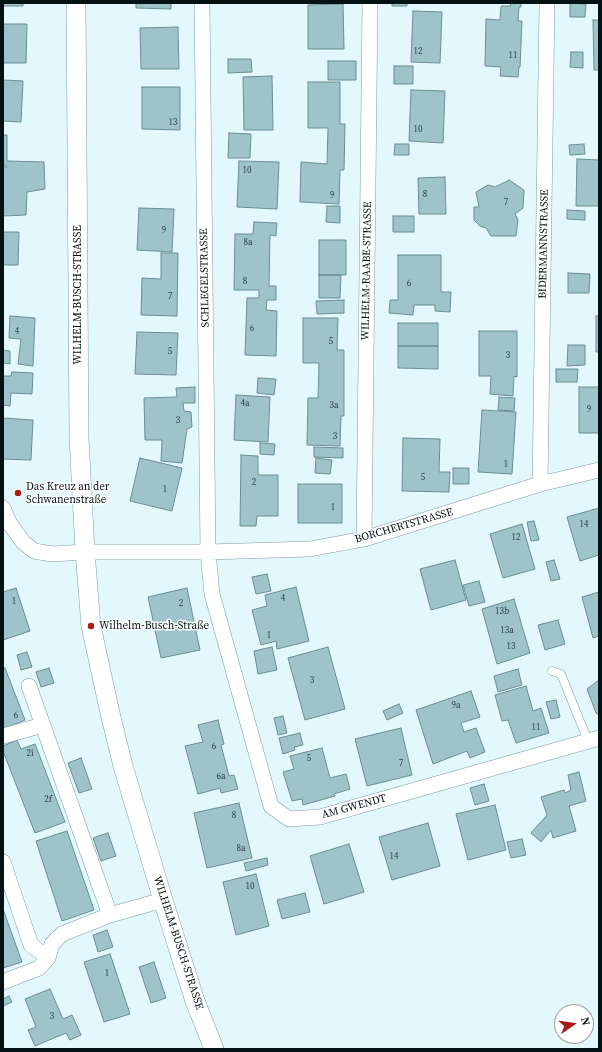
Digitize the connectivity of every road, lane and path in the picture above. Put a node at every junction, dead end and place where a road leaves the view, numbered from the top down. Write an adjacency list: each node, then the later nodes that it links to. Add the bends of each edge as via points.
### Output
1 (76, 3): 10 (street, WILHELM-BUSCH-STRASSE, via 79,438)
2 (202, 3): 11 (street, SCHLEGELSTRASSE)
3 (370, 3): 9 (street, WILHELM-RAABE-STRASSE)
4 (547, 3): 6 (street, BIDERMANNSTRASSE)
5 (599, 470): 6 (street, BORCHERTSTRASSE)
6 (540, 484): 9 (street, BORCHERTSTRASSE)
7 (3, 508): 8 (street, BORCHERTSTRASSE)
8 (6, 525): 10 (street, BORCHERTSTRASSE, via 34,551 52,554)
9 (364, 539): 11 (street, BORCHERTSTRASSE, via 310,549)
10 (84, 552): 11 (street, BORCHERTSTRASSE); 18 (street, WILHELM-BUSCH-STRASSE, via 91,626 110,713)
11 (208, 552): 16 (street, AM GWENDT, via 212,594 271,806 289,819 320,817)
12 (552, 671): 16 (lane, via 562,674)
13 (29, 686): 14 (street)
14 (43, 725): 15 (street); 19 (street)
15 (3, 736)
16 (593, 740)
17 (3, 862): 20 (street, via 31,945)
18 (163, 900): 19 (street); 22 (street, WILHELM-BUSCH-STRASSE, via 195,1001)
19 (110, 915): 20 (street, via 62,934 52,944)
20 (48, 958): 21 (street, via 39,968)
21 (3, 982)
22 (214, 1049)

